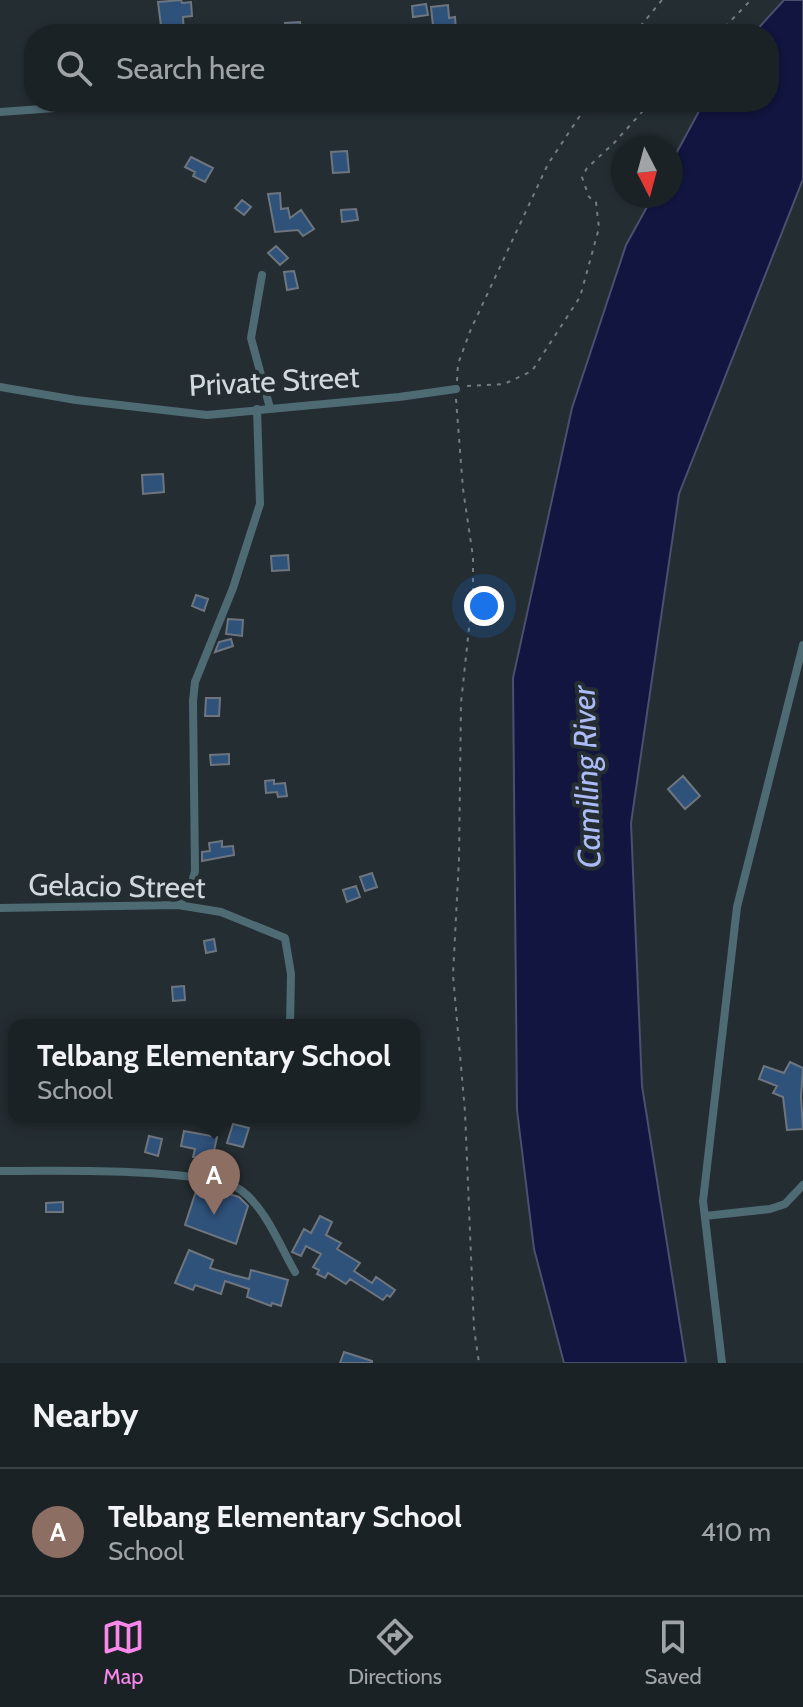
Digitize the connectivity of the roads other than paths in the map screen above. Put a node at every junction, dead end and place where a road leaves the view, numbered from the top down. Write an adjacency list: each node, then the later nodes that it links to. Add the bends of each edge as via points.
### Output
1 (24, 110): 2 (street)
2 (0, 112)
3 (262, 275): 6 (street, via 251,338)
4 (456, 386): 6 (street, Private Street, via 399,397)
5 (0, 387): 7 (street, Private Street, via 207,415)
6 (270, 408): 7 (street, Private Street)
7 (257, 409): 9 (street, via 260,504 195,682 195,871 190,890)
8 (803, 645): 14 (street, via 737,907)
9 (178, 905): 10 (street, Gelacio Street); 11 (street, Gelacio Street, via 221,912 285,938)
10 (0, 908)
11 (290, 1019)
12 (0, 1171): 15 (street, via 156,1174 208,1178 239,1187 254,1201)
13 (803, 1185): 14 (street, via 785,1204 770,1209)
14 (705, 1216): 16 (street)
15 (295, 1272)
16 (722, 1363)

